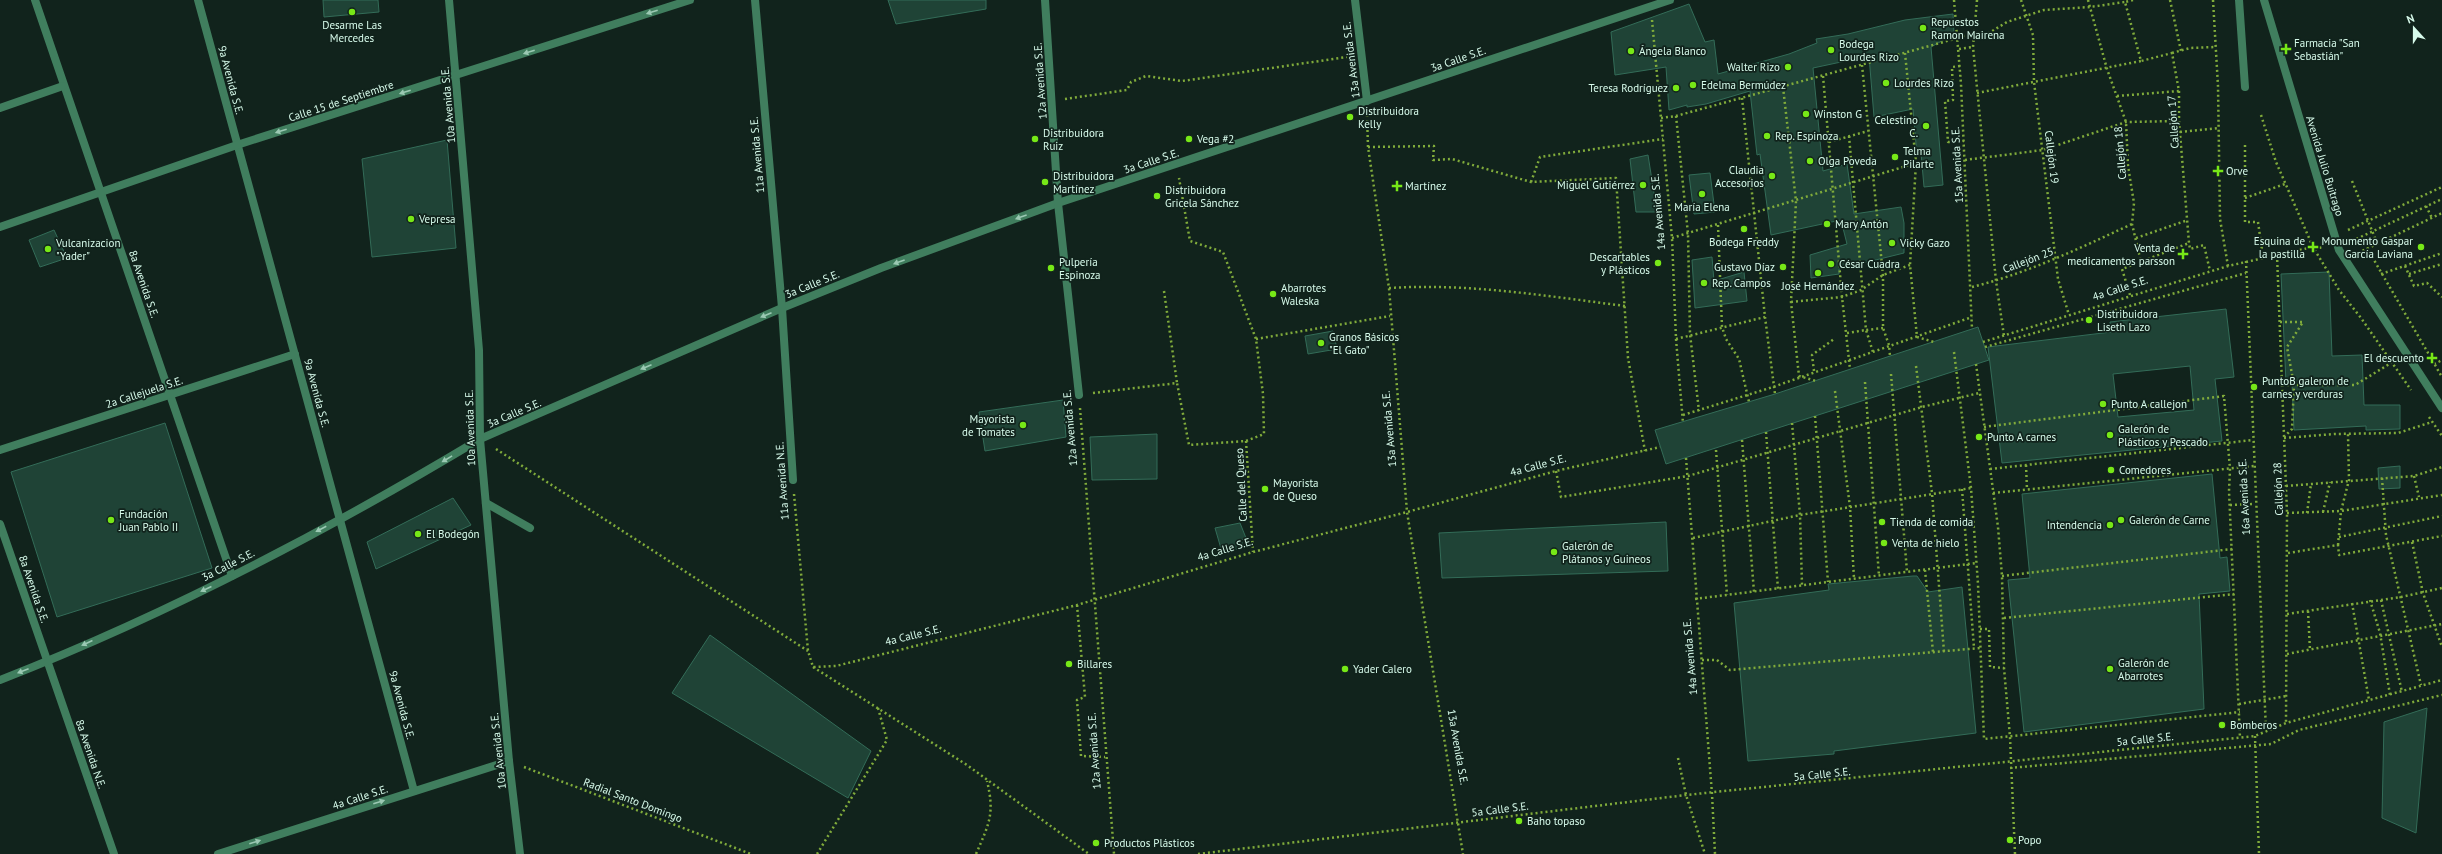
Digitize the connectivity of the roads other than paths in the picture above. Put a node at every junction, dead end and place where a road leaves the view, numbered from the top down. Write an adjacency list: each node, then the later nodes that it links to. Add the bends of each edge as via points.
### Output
1 (35, 0): 13 (street, 8a Avenida S.E.)
2 (198, 0): 17 (street, 9a Avenida S.E.)
3 (449, 0): 12 (street, 10a Avenida S.E.)
4 (690, 0): 12 (street, Calle 15 de Septiembre, one-way to 12)
5 (754, 0): 21 (street, 11a Avenida S.E.)
6 (1045, 0): 19 (street, 12a Avenida S.E.)
7 (1355, 0): 15 (street, 13a Avenida S.E.)
8 (1670, 0): 11 (street, 3a Calle S.E.)
9 (2239, 0): 14 (street)
10 (2264, 0): 25 (street, Avenida Julio Buitrago, via 2339,250)
11 (1650, 3): 15 (street, 3a Calle S.E.)
12 (457, 76): 17 (street, Calle 15 de Septiembre, one-way to 17); 26 (street, 10a Avenida S.E., via 479,350)
13 (63, 86): 16 (street); 18 (street, 8a Avenida S.E.)
14 (2245, 87)
15 (1367, 101): 19 (street, 3a Calle S.E.)
16 (0, 108)
17 (237, 145): 18 (street, Calle 15 de Septiembre); 22 (street, 9a Avenida S.E.)
18 (101, 193): 20 (street, Calle 15 de Septiembre); 23 (street, 8a Avenida S.E.)
19 (1058, 203): 21 (street, 3a Calle S.E., one-way to 21, via 881,268); 24 (street, 12a Avenida S.E.)
20 (0, 227)
21 (782, 308): 26 (street, 3a Calle S.E., one-way to 26); 28 (street, 11a Avenida N.E.)
22 (295, 354): 23 (street, 2a Callejuela S.E.); 30 (street, 9a Avenida S.E.)
23 (172, 395): 27 (street, 2a Callejuela S.E.); 33 (street, 8a Avenida S.E.)
24 (1079, 395)
25 (2442, 408)
26 (480, 439): 29 (street, 10a Avenida S.E.); 30 (street, 3a Calle S.E., one-way to 30)
27 (0, 450)
28 (793, 480)
29 (486, 504): 32 (street); 36 (street, 10a Avenida S.E.)
30 (340, 518): 33 (street, 3a Calle S.E., one-way to 33); 37 (street, 9a Avenida S.E.)
31 (0, 524): 34 (street, 8a Avenida S.E.)
32 (530, 528)
33 (232, 576): 34 (street, 3a Calle S.E., one-way to 34)
34 (47, 662): 35 (street, 3a Calle S.E., one-way to 35); 38 (street, 8a Avenida N.E.)
35 (0, 680)
36 (509, 761): 37 (street, 4a Calle S.E.); 40 (street, 10a Avenida S.E.)
37 (414, 791): 39 (street, 4a Calle S.E., one-way to 37)
38 (114, 854)
39 (218, 854)
40 (520, 854)

